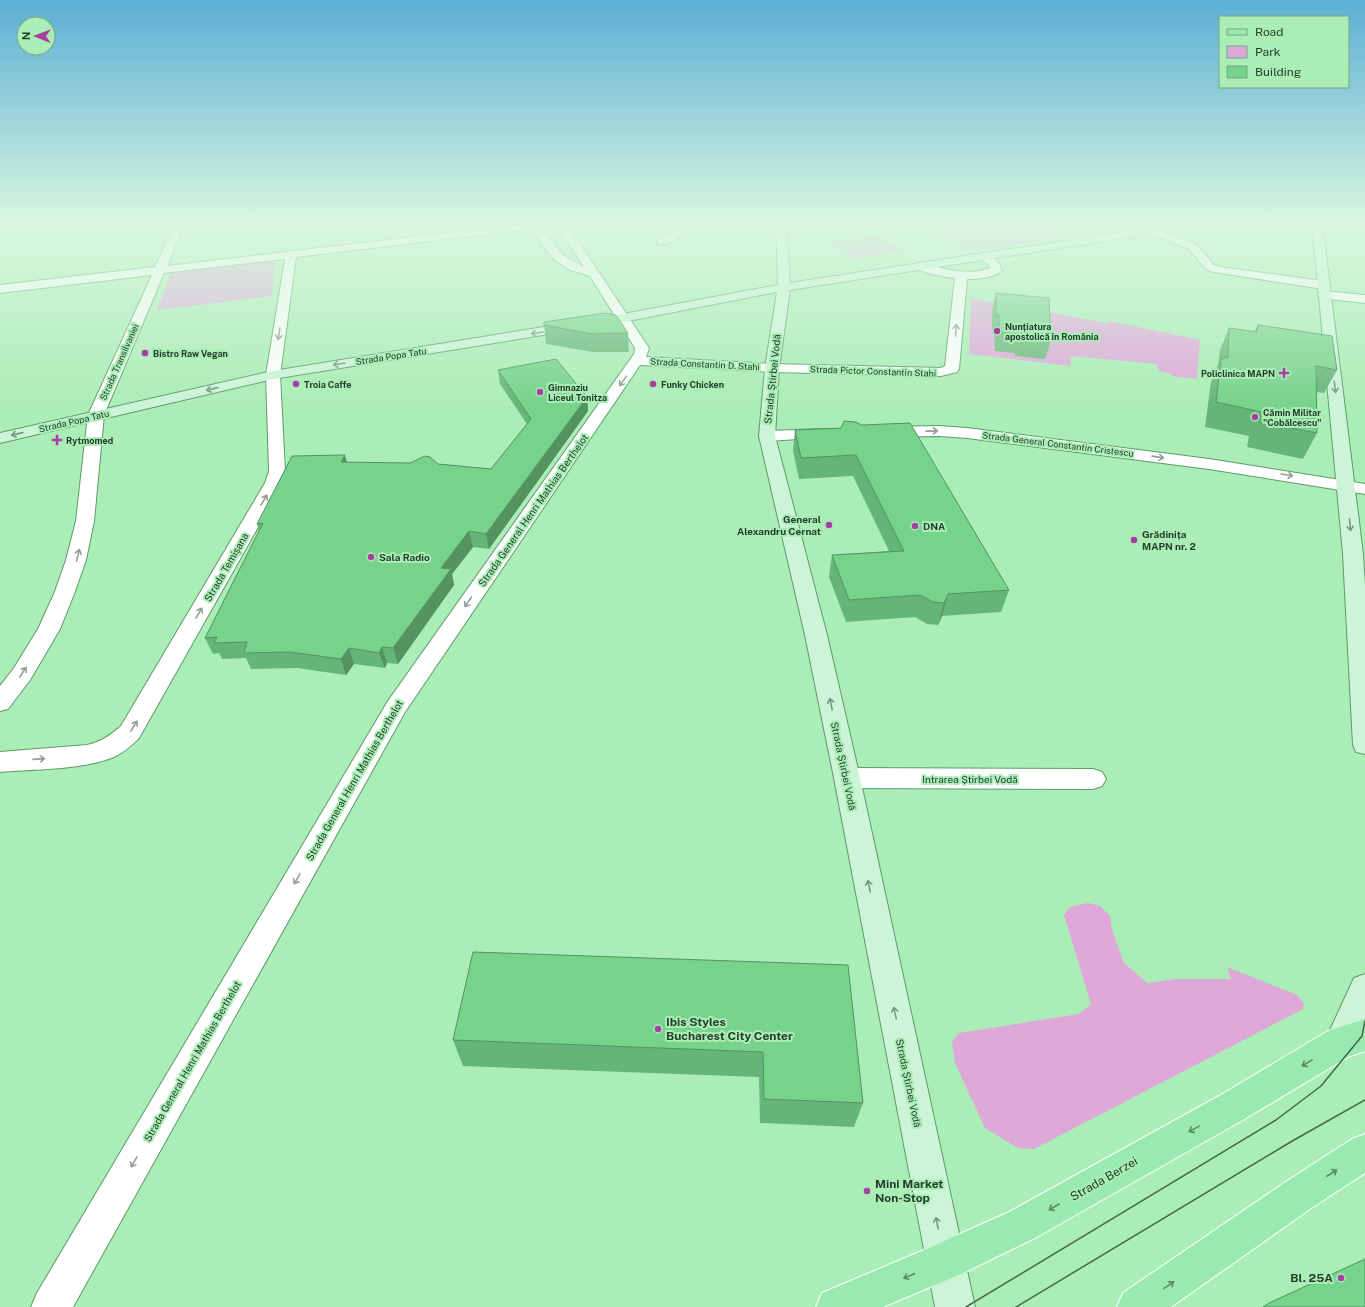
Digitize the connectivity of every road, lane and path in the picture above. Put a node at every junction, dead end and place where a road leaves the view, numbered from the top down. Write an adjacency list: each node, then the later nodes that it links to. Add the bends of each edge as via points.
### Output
1 (40, 284): 11 (street)
2 (153, 284): 18 (street, Strada Transilvaniei)
3 (287, 284): 17 (street, Strada Temișana, one-way to 17)
4 (601, 284): 14 (street, Strada General Henri Mathias Berthelot)
5 (784, 284): 10 (street, Strada Știrbei Vodă)
6 (803, 284): 10 (street, Strada Popa Tatu)
7 (960, 284): 16 (street, Strada Pictor Constantin Stahi, one-way to 7, via 941,372 952,369)
8 (1291, 284): 12 (street)
9 (1322, 284): 12 (street)
10 (784, 287): 14 (street, Strada Popa Tatu); 16 (street, Strada Știrbei Vodă)
11 (0, 289)
12 (1323, 290): 13 (street); 23 (street, one-way to 23)
13 (1365, 299)
14 (624, 318): 15 (street, Strada General Henri Mathias Berthelot, via 642,348); 17 (street, Strada Popa Tatu, one-way to 17)
15 (637, 361): 16 (street, Strada Constantin D. Stahi); 33 (street, Strada General Henri Mathias Berthelot, one-way to 33, via 396,707)
16 (772, 368): 21 (street, Strada Știrbei Vodă)
17 (273, 375): 18 (street, Strada Popa Tatu, one-way to 18); 26 (street, Strada Temișana, one-way to 17, via 87,755 105,750 130,732 274,483 277,471)
18 (96, 415): 22 (street, Strada Popa Tatu, one-way to 22); 24 (street, Strada Transilvaniei, one-way to 18, via 22,674 49,629 76,560 85,521)
19 (868, 433): 23 (street, Strada General Constantin Cristescu, one-way to 23, via 967,433 1217,465)
20 (837, 434): 21 (street)
21 (767, 436): 27 (street, Strada Știrbei Vodă, one-way to 21, via 816,636)
22 (0, 438)
23 (1356, 487): 25 (street, one-way to 25, via 1353,562)
24 (0, 703)
25 (1365, 745)
26 (0, 762)
27 (847, 778): 28 (street, Intrarea Știrbei Vodă); 32 (street, Strada Știrbei Vodă, one-way to 27)
28 (1094, 779)
29 (1365, 989): 30 (street)
30 (1353, 1039): 32 (main road, Strada Berzei, one-way to 32, via 1022,1225)
31 (1365, 1152): 36 (main road, one-way to 31)
32 (945, 1261): 34 (main road, Strada Berzei, one-way to 34); 35 (street, Strada Știrbei Vodă)
33 (51, 1307)
34 (836, 1307)
35 (955, 1307)
36 (1137, 1307)

